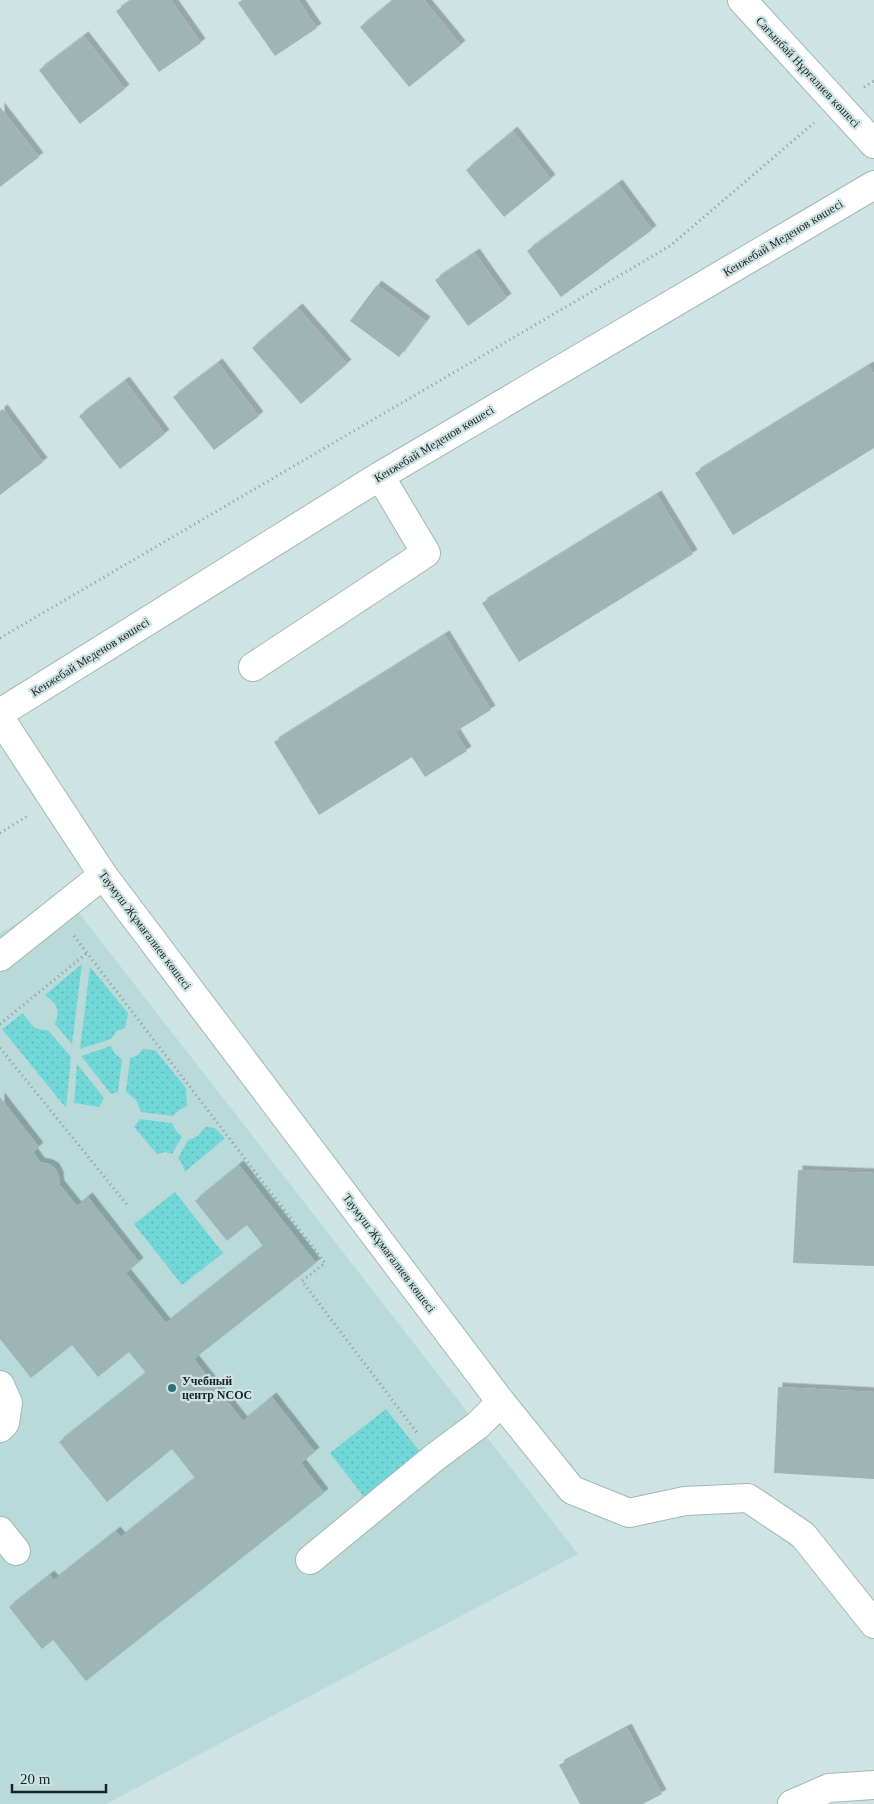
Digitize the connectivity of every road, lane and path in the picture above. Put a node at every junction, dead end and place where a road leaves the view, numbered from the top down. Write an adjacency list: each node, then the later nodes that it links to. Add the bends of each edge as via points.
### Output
1 (742, 0): 3 (street, Сағынбай Нұрғалиев көшесі)
2 (874, 82): 3 (path)
3 (837, 103): 4 (street, Сағынбай Нұрғалиев көшесі); 7 (path, via 670,246)
4 (874, 144)
5 (874, 184): 6 (street, Кенжебай Меденов көшесі)
6 (380, 476): 8 (street, via 426,553); 9 (street, Кенжебай Меденов көшесі)
7 (0, 638)
8 (253, 667)
9 (0, 713)
10 (0, 718): 11 (street, Таумуш Жұмағалиев көшесі)
11 (103, 875): 12 (street); 19 (street, Таумуш Жұмағалиев көшесі)
12 (55, 912): 13 (path); 14 (street)
13 (87, 953): 15 (path); 21 (path, via 325,1263 302,1281)
14 (0, 957)
15 (0, 1024)
16 (0, 1048): 17 (path)
17 (128, 1206)
18 (0, 1384): 20 (street, via 8,1404 5,1423)
19 (501, 1402): 21 (street, via 478,1426); 23 (street, Таумуш Жұмағалиев көшесі, via 572,1490 629,1513 684,1501 748,1498 803,1535)
20 (0, 1428)
21 (435, 1457): 22 (street)
22 (310, 1560)
23 (874, 1624)
24 (874, 1785): 25 (street, via 829,1788)
25 (792, 1804)

